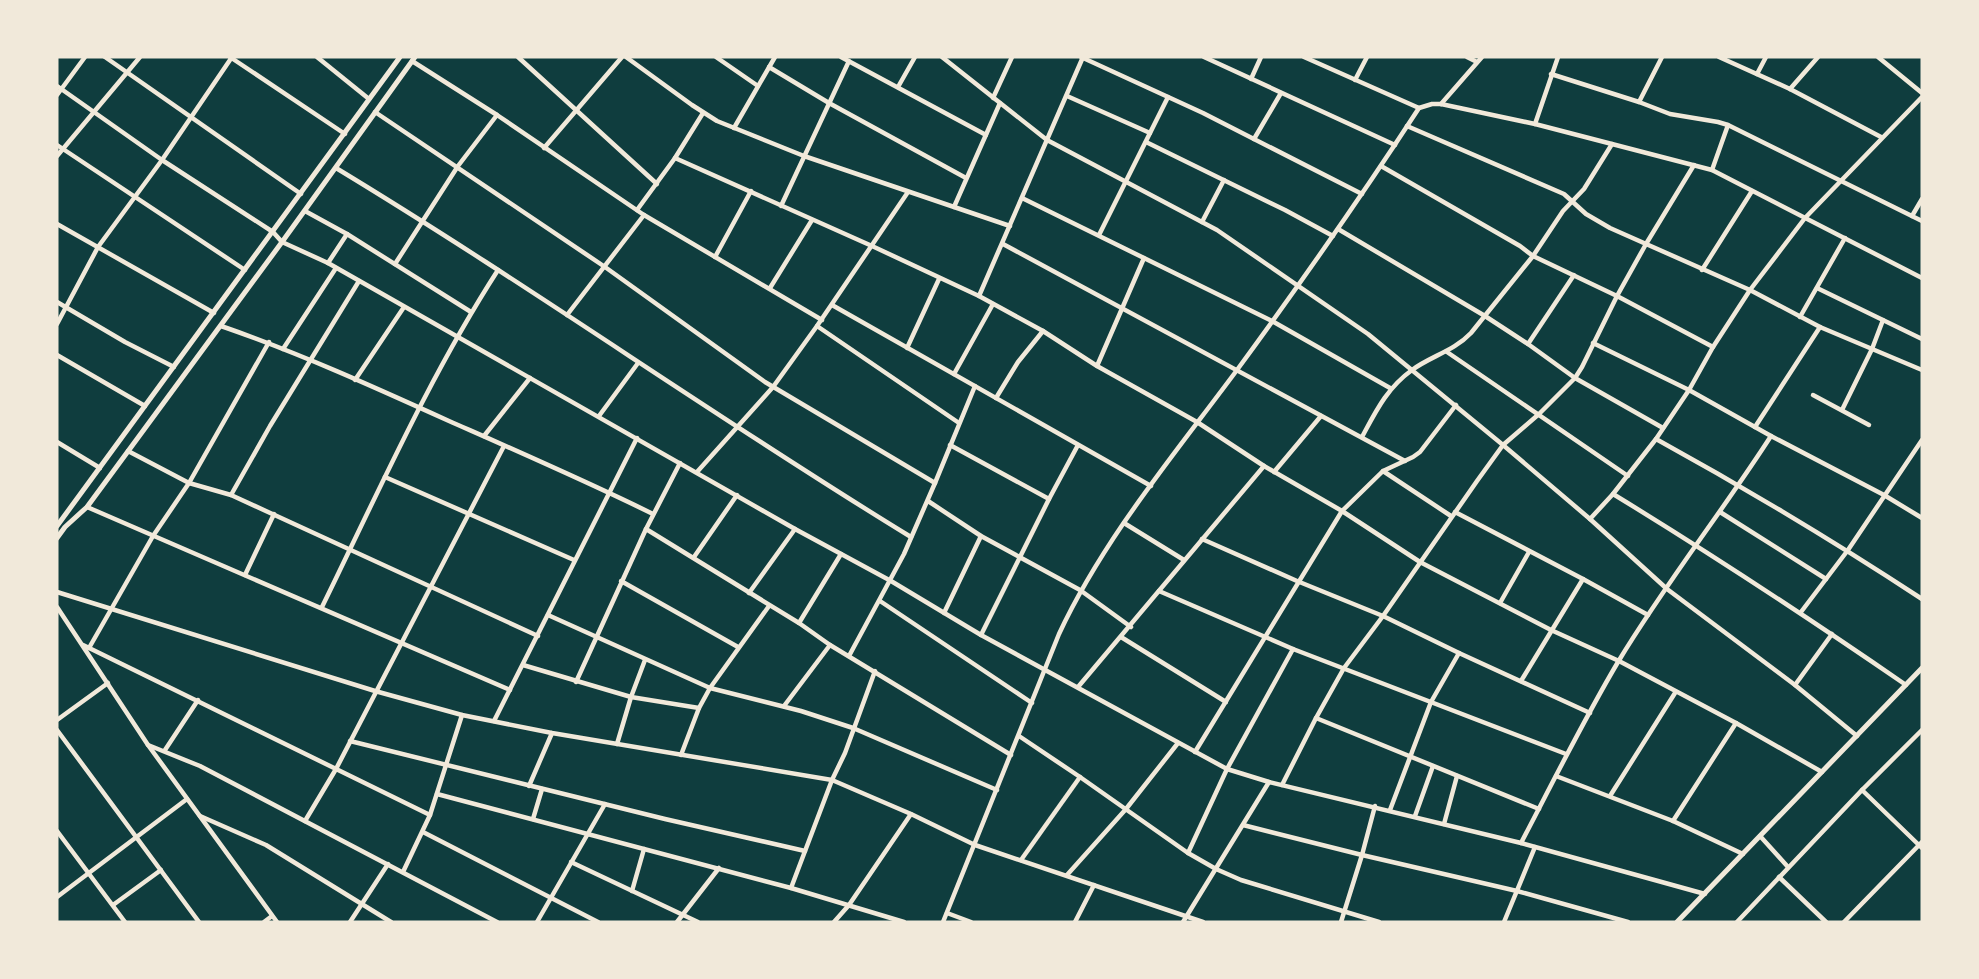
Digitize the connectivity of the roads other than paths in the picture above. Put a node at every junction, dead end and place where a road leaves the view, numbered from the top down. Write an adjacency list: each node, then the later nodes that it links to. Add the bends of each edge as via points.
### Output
1 (85, 57): 38 (street)
2 (105, 57): 32 (street)
3 (140, 57): 32 (street)
4 (231, 57): 58 (street); 64 (street)
5 (317, 57): 47 (street)
6 (400, 57): 47 (street)
7 (519, 57): 53 (street)
8 (624, 57): 53 (street); 56 (street)
9 (716, 57): 37 (street)
10 (775, 57): 31 (street)
11 (841, 57): 29 (street)
12 (915, 57): 39 (street)
13 (942, 57): 46 (street)
14 (1012, 57): 46 (street)
15 (1082, 57): 44 (street); 45 (street)
16 (1204, 57): 35 (street)
17 (1261, 57): 35 (street)
18 (1304, 57): 36 (street)
19 (1367, 57): 36 (street)
20 (1467, 57): 30 (street)
21 (1482, 57): 30 (street)
22 (1558, 57): 33 (street)
23 (1662, 57): 48 (street)
24 (1719, 57): 34 (street)
25 (1766, 57): 34 (street)
26 (1818, 57): 40 (street)
27 (1878, 57): 43 (street)
28 (413, 59): 54 (street); 57 (street)
29 (849, 61): 39 (street); 49 (street)
30 (1477, 62): 51 (street)
31 (769, 67): 37 (street); 49 (street)
32 (127, 74): 55 (street); 58 (street)
33 (1551, 74): 48 (street); 59 (street)
34 (1757, 74): 40 (street)
35 (1251, 79): 41 (street)
36 (1355, 80): 52 (street)
37 (758, 86): 62 (street)
38 (59, 87): 42 (street); 55 (street)
39 (898, 87): 65 (street)
40 (1790, 89): 66 (street)
41 (1281, 93): 67 (street); 72 (street)
42 (57, 95)
43 (1922, 95): 66 (street)
44 (1067, 96): 63 (street); 68 (street)
45 (1168, 97): 63 (street); 67 (street)
46 (993, 98): 50 (street)
47 (369, 99): 64 (street)
48 (1639, 102): 60 (street, via 1670,114)
49 (829, 103): 76 (street); 84 (street)
50 (1000, 103): 65 (street); 68 (street)
51 (1440, 104): 52 (street); 59 (street)
52 (1419, 108): 61 (street)
53 (577, 110): 73 (street); 88 (street)
54 (375, 112): 80 (street); 82 (street)
55 (95, 113): 74 (street); 78 (street)
56 (703, 113): 62 (street); 77 (street)
57 (497, 115): 73 (street); 80 (street)
58 (191, 118): 78 (street); 92 (street)
59 (1535, 124): 71 (street)
60 (1728, 125): 83 (street); 86 (street)
61 (1407, 126): 72 (street); 97 (street, via 1564,194)
62 (734, 128): 76 (street)
63 (1150, 133): 69 (street)
64 (345, 134): 92 (street)
65 (986, 135): 84 (street)
66 (1881, 137): 86 (street)
67 (1254, 139): 93 (street)
68 (1047, 140): 87 (street); 95 (street)
69 (1146, 142): 85 (street); 87 (street)
70 (57, 144): 74 (street)
71 (1612, 144): 79 (street); 97 (street)
72 (1395, 145): 81 (street)
73 (544, 148): 100 (street)
74 (63, 149): 75 (street); 94 (street)
75 (57, 156)
76 (804, 156): 91 (street); 98 (street)
77 (675, 158): 88 (street); 90 (street)
78 (162, 160): 94 (street); 112 (street)
79 (1694, 165): 83 (street); 119 (street)
80 (458, 166): 105 (street); 127 (street)
81 (1381, 166): 93 (street); 123 (street)
82 (336, 168): 101 (street); 105 (street)
83 (1712, 170): 89 (street)
84 (966, 178): 99 (street)
85 (1224, 180): 108 (street); 115 (street)
86 (1841, 181): 103 (street); 104 (street)
87 (1125, 182): 108 (street); 114 (street)
88 (657, 184): 100 (street)
89 (1752, 191): 104 (street); 131 (street)
90 (751, 192): 98 (street); 122 (street)
91 (908, 192): 99 (street); 120 (street)
92 (301, 194): 112 (street)
93 (1362, 194): 111 (street)
94 (135, 196): 121 (street); 129 (street)
95 (1022, 198): 110 (street); 114 (street)
96 (1922, 199): 103 (street)
97 (1573, 202): 119 (street, via 1600,223); 123 (street)
98 (781, 206): 106 (street)
99 (954, 207): 110 (street)
100 (637, 210): 102 (street)
101 (305, 211): 113 (street); 117 (street)
102 (644, 215): 122 (street); 127 (street)
103 (1912, 216): 107 (street)
104 (1805, 218): 116 (street); 139 (street)
105 (423, 220): 126 (street); 130 (street)
106 (812, 220): 120 (street); 137 (street)
107 (1922, 221)
108 (1202, 222): 136 (street)
109 (57, 225): 121 (street)
110 (1010, 226): 118 (street)
111 (1338, 229): 115 (street); 151 (street)
112 (273, 232): 117 (street); 129 (street)
113 (347, 234): 125 (street); 126 (street)
114 (1099, 235): 124 (street)
115 (1333, 236): 136 (street)
116 (1845, 238): 133 (street); 138 (street)
117 (282, 242): 125 (street); 157 (street)
118 (1003, 244): 140 (street); 147 (street)
119 (1646, 244): 131 (street); 141 (street)
120 (872, 246): 134 (street); 144 (street)
121 (98, 248): 146 (street); 149 (street)
122 (716, 256): 137 (street)
123 (1533, 256): 132 (street); 151 (street)
124 (1144, 258): 147 (street); 155 (street)
125 (328, 263): 128 (street)
126 (395, 264): 148 (street)
127 (605, 267): 150 (street); 184 (street)
128 (336, 268): 135 (street); 168 (street)
129 (245, 270): 149 (street)
130 (498, 270): 148 (street); 150 (street)
131 (1702, 270): 139 (street)
132 (1574, 275): 141 (street); 165 (street)
133 (1922, 278)
134 (939, 279): 140 (street); 167 (street)
135 (359, 281): 145 (street); 172 (street)
136 (1297, 285): 155 (street); 176 (street)
137 (770, 288): 153 (street)
138 (1817, 288): 152 (street); 154 (street)
139 (1750, 290): 152 (street); 166 (street)
140 (979, 296): 143 (street)
141 (1617, 296): 164 (street); 166 (street)
142 (57, 302): 146 (street)
143 (993, 304): 160 (street); 179 (street)
144 (832, 305): 153 (street); 167 (street)
145 (404, 307): 161 (street); 182 (street)
146 (67, 308): 156 (street); 175 (street)
147 (1122, 309): 174 (street); 177 (street)
148 (471, 312): 161 (street)
149 (214, 313): 175 (street)
150 (567, 315): 173 (street)
151 (1485, 316): 165 (street); 170 (street, via 1466,339)
152 (1800, 317): 159 (street)
153 (822, 320): 158 (street)
154 (1883, 320): 162 (street); 169 (street)
155 (1272, 321): 177 (street); 185 (street)
156 (57, 324)
157 (221, 326): 163 (street); 213 (street)
158 (817, 326): 184 (street); 197 (street)
159 (1820, 327): 169 (street); 200 (street)
160 (1043, 331): 174 (street); 188 (street)
161 (456, 337): 180 (street); 191 (street)
162 (1922, 339)
163 (268, 342): 168 (street); 223 (street)
164 (1593, 343): 181 (street); 186 (street)
165 (1528, 344): 181 (street)
166 (1713, 347): 186 (street)
167 (907, 348): 179 (street)
168 (283, 349): 172 (street)
169 (1872, 349): 178 (street); 192 (street)
170 (1447, 352): 176 (street); 193 (street)
171 (57, 355): 190 (street)
172 (309, 361): 182 (street); 229 (street)
173 (638, 363): 195 (street); 199 (street)
174 (1097, 366): 196 (street)
175 (174, 367): 190 (street)
176 (1413, 369): 185 (street); 189 (street)
177 (1236, 370): 194 (street); 196 (street)
178 (1922, 370)
179 (954, 374): 183 (street)
180 (530, 378): 195 (street); 202 (street)
181 (1575, 378): 193 (street); 201 (street)
182 (355, 380): 191 (street)
183 (975, 386): 188 (street); 197 (street)
184 (773, 387): 199 (street); 224 (street)
185 (1390, 388): 204 (street)
186 (1689, 390): 200 (street); 201 (street)
187 (1813, 395): 192 (street)
188 (996, 398): 210 (street)
189 (1456, 405): 211 (street); 214 (street, via 1420,452)
190 (145, 406): 217 (street)
191 (420, 408): 202 (street); 221 (street)
192 (1842, 410): 198 (street)
193 (1539, 414): 211 (street); 222 (street)
194 (1321, 416): 204 (street); 220 (street)
195 (599, 417): 205 (street)
196 (1197, 422): 216 (street); 226 (street)
197 (959, 423): 209 (street)
198 (1869, 425)
199 (738, 427): 219 (street); 249 (street)
200 (1755, 427): 203 (street)
201 (1663, 428): 206 (street)
202 (484, 436): 212 (street)
203 (1771, 436): 225 (street); 231 (street)
204 (1362, 437): 214 (street)
205 (637, 438): 215 (street); 227 (street)
206 (1656, 440): 222 (street); 225 (street)
207 (1922, 440): 231 (street)
208 (57, 442): 217 (street)
209 (950, 445): 224 (street); 232 (street)
210 (1078, 445): 226 (street); 232 (street)
211 (1503, 445): 240 (street); 242 (street)
212 (504, 446): 227 (street); 238 (street)
213 (128, 451): 223 (street); 234 (street)
214 (1405, 461): 218 (street)
215 (680, 463): 219 (street); 239 (street)
216 (1264, 466): 220 (street); 251 (street)
217 (100, 468): 244 (street)
218 (1383, 471): 235 (street); 240 (street)
219 (697, 472): 230 (street)
220 (1274, 472): 235 (street)
221 (385, 477): 238 (street); 253 (street)
222 (1628, 477): 228 (street)
223 (189, 483): 229 (street); 247 (street)
224 (935, 483): 233 (street)
225 (1739, 485): 236 (street); 254 (street)
226 (1151, 486): 243 (street)
227 (608, 492): 239 (street); 259 (street)
228 (1613, 494): 242 (street); 252 (street)
229 (231, 495): 237 (street)
230 (737, 495): 246 (street); 257 (street)
231 (1884, 495): 241 (street); 254 (street)
232 (1049, 499): 258 (street)
233 (928, 501): 248 (street); 249 (street)
234 (87, 507): 247 (street); 250 (street)
235 (1342, 511): 261 (street); 266 (street)
236 (1720, 512): 252 (street); 264 (street)
237 (274, 514): 253 (street); 262 (street)
238 (469, 514): 259 (street); 268 (street)
239 (653, 514): 245 (street)
240 (1453, 514): 255 (street); 261 (street)
241 (1922, 518)
242 (1590, 519): 269 (street)
243 (1124, 523): 260 (street); 270 (street)
244 (57, 526)
245 (646, 529): 257 (street); 267 (street)
246 (795, 529): 256 (street); 273 (street)
247 (153, 536): 262 (street); 280 (street)
248 (981, 536): 258 (street); 282 (street)
249 (911, 537): 265 (street)
250 (57, 538)
251 (1202, 538): 260 (street); 266 (street)
252 (1697, 545): 269 (street); 281 (street)
253 (350, 549): 268 (street); 279 (street)
254 (1848, 550): 264 (street); 274 (street)
255 (1529, 552): 263 (street); 276 (street)
256 (841, 554): 265 (street); 286 (street)
257 (694, 557): 273 (street)
258 (1019, 557): 270 (street); 290 (street)
259 (574, 560): 283 (street)
260 (1184, 560): 271 (street)
261 (1420, 562): 276 (street); 285 (street)
262 (245, 575): 279 (street)
263 (1583, 579): 284 (street); 288 (street)
264 (1826, 579): 281 (street)
265 (891, 581): 275 (street); 282 (street)
266 (1298, 581): 285 (street); 294 (street)
267 (621, 582): 292 (street); 298 (street)
268 (432, 586): 291 (street); 295 (street)
269 (1667, 589): 284 (street); 313 (street)
270 (1080, 590): 287 (street); 308 (street)
271 (1159, 591): 287 (street); 294 (street)
272 (57, 592): 280 (street)
273 (749, 593): 277 (street)
274 (1922, 599)
275 (880, 601): 302 (street); 324 (street)
276 (1500, 603): 288 (street)
277 (769, 606): 286 (street); 298 (street)
278 (57, 607): 296 (street)
279 (322, 607): 295 (street)
280 (110, 609): 299 (street); 318 (street)
281 (1801, 612): 289 (street)
282 (944, 613): 290 (street)
283 (548, 615): 291 (street); 292 (street)
284 (1648, 615): 304 (street)
285 (1383, 616): 301 (street); 306 (street)
286 (798, 623): 297 (street)
287 (1131, 627): 293 (street)
288 (1551, 630): 304 (street); 310 (street)
289 (1832, 634): 313 (street); 314 (street)
290 (981, 635): 308 (street)
291 (538, 636): 305 (street)
292 (595, 637): 303 (street); 311 (street)
293 (1121, 637): 315 (street); 322 (street)
294 (1265, 637): 300 (street); 322 (street)
295 (401, 642): 317 (street); 318 (street)
296 (83, 645): 299 (street); 312 (street)
297 (830, 645): 302 (street); 325 (street)
298 (738, 647): 316 (street)
299 (89, 648): 321 (street)
300 (1293, 649): 306 (street); 352 (street)
301 (1459, 653): 310 (street); 323 (street)
302 (849, 656): 309 (street)
303 (645, 660): 316 (street); 320 (street)
304 (1619, 661): 319 (street); 327 (street)
305 (524, 665): 311 (street); 317 (street)
306 (1344, 668): 323 (street); 329 (street)
307 (1922, 668): 314 (street)
308 (1045, 669): 315 (street); 324 (street)
309 (875, 671): 333 (street); 347 (street)
310 (1521, 681): 327 (street)
311 (576, 682): 320 (street)
312 (108, 683): 330 (street); 342 (street)
313 (1795, 685): 338 (street)
314 (1906, 685): 338 (street)
315 (1078, 687): 340 (street)
316 (710, 688): 325 (street); 326 (street)
317 (510, 690): 331 (street)
318 (375, 691): 328 (street); 339 (street)
319 (1675, 693): 332 (street); 365 (street)
320 (631, 697): 326 (street); 341 (street)
321 (198, 700): 343 (street); 351 (street)
322 (1226, 702): 344 (street)
323 (1431, 702): 345 (street); 348 (street)
324 (1032, 703): 337 (street)
325 (784, 706): 333 (street)
326 (699, 708): 346 (street)
327 (1590, 713): 345 (street)
328 (462, 715): 331 (street); 349 (street)
329 (1316, 718): 348 (street); 359 (street)
330 (57, 720)
331 (494, 721): 336 (street)
332 (1736, 723): 353 (street); 378 (street)
333 (853, 728): 357 (street); 362 (street)
334 (57, 730): 385 (street)
335 (1922, 730): 363 (street)
336 (552, 733): 341 (street); 360 (street)
337 (1019, 736): 347 (street); 356 (street)
338 (1857, 736): 353 (street)
339 (350, 741): 349 (street); 351 (street)
340 (1178, 743): 344 (street); 369 (street)
341 (617, 744): 346 (street)
342 (148, 745): 343 (street); 366 (street)
343 (165, 750): 377 (street)
344 (1195, 752): 352 (street)
345 (1566, 754): 355 (street)
346 (681, 755): 357 (street)
347 (1011, 755): 362 (street)
348 (1410, 757): 350 (street); 371 (street)
349 (447, 766): 360 (street); 364 (street)
350 (1433, 766): 354 (street); 375 (street)
351 (336, 769): 373 (street); 377 (street)
352 (1227, 769): 358 (street); 392 (street)
353 (1821, 772): 384 (street)
354 (1457, 776): 370 (street); 379 (street)
355 (1556, 776): 365 (street); 370 (street)
356 (1080, 777): 369 (street); 395 (street)
357 (832, 780): 372 (street); 391 (street)
358 (1269, 782): 359 (street); 380 (street)
359 (1282, 785): 368 (street)
360 (530, 786): 361 (street)
361 (542, 789): 367 (street); 376 (street)
362 (997, 790): 387 (street)
363 (1862, 790): 388 (street); 398 (street)
364 (437, 794): 373 (street); 376 (street)
365 (1610, 796): 378 (street)
366 (187, 799): 374 (street); 385 (street)
367 (605, 804): 383 (street); 391 (street)
368 (1375, 806): 371 (street); 394 (street)
369 (1126, 809): 392 (street); 404 (street)
370 (1539, 809): 386 (street)
371 (1390, 810): 375 (street)
372 (911, 814): 387 (street); 415 (street)
373 (430, 815): 382 (street)
374 (200, 816): 413 (street, via 266,845); 419 (street)
375 (1415, 816): 379 (street)
376 (533, 819): 383 (street)
377 (305, 821): 397 (street)
378 (1674, 821): 393 (street)
379 (1444, 824): 386 (street)
380 (1243, 825): 394 (street); 400 (street)
381 (57, 831): 403 (street)
382 (423, 832): 402 (street); 412 (street)
383 (587, 834): 390 (street); 396 (street)
384 (1760, 836): 393 (street); 398 (street)
385 (136, 838): 401 (street); 403 (street)
386 (1521, 843): 389 (street)
387 (975, 845): 395 (street); 418 (street)
388 (1921, 845): 447 (street)
389 (1535, 847): 409 (street); 410 (street)
390 (644, 849): 399 (street); 408 (street)
391 (805, 851): 407 (street)
392 (1188, 853): 400 (street)
393 (1743, 854): 410 (street)
394 (1362, 855): 409 (street); 416 (street)
395 (1021, 860): 404 (street)
396 (571, 862): 408 (street); 412 (street)
397 (388, 864): 402 (street); 413 (street)
398 (1788, 867): 405 (street)
399 (719, 868): 407 (street); 417 (street)
400 (1216, 869): 416 (street); 420 (street)
401 (160, 870): 414 (street); 423 (street)
402 (403, 872): 428 (street)
403 (89, 873): 411 (street); 414 (street)
404 (1067, 875): 406 (street)
405 (1779, 877): 445 (street); 446 (street)
406 (1095, 885): 420 (street); 437 (street)
407 (791, 888): 415 (street)
408 (632, 891): 417 (street)
409 (1517, 891): 442 (street); 443 (street)
410 (1705, 894): 444 (street)
411 (57, 897)
412 (550, 898): 429 (street); 430 (street)
413 (362, 904): 426 (street); 427 (street)
414 (113, 905): 422 (street)
415 (849, 905): 421 (street); 433 (street)
416 (1344, 912): 440 (street); 441 (street)
417 (682, 914): 431 (street); 432 (street)
418 (947, 914): 435 (street); 436 (street)
419 (272, 916): 424 (street); 425 (street)
420 (1186, 916): 438 (street); 439 (street)
421 (890, 920): 434 (street)
422 (125, 922)
423 (199, 922)
424 (264, 922)
425 (277, 922)
426 (350, 922)
427 (391, 922)
428 (497, 922)
429 (537, 922)
430 (598, 922)
431 (677, 922)
432 (699, 922)
433 (834, 922)
434 (904, 922)
435 (943, 922)
436 (971, 922)
437 (1075, 922)
438 (1183, 922)
439 (1203, 922)
440 (1341, 922)
441 (1380, 922)
442 (1504, 922)
443 (1628, 922)
444 (1677, 922)
445 (1737, 922)
446 (1826, 922)
447 (1844, 922)

